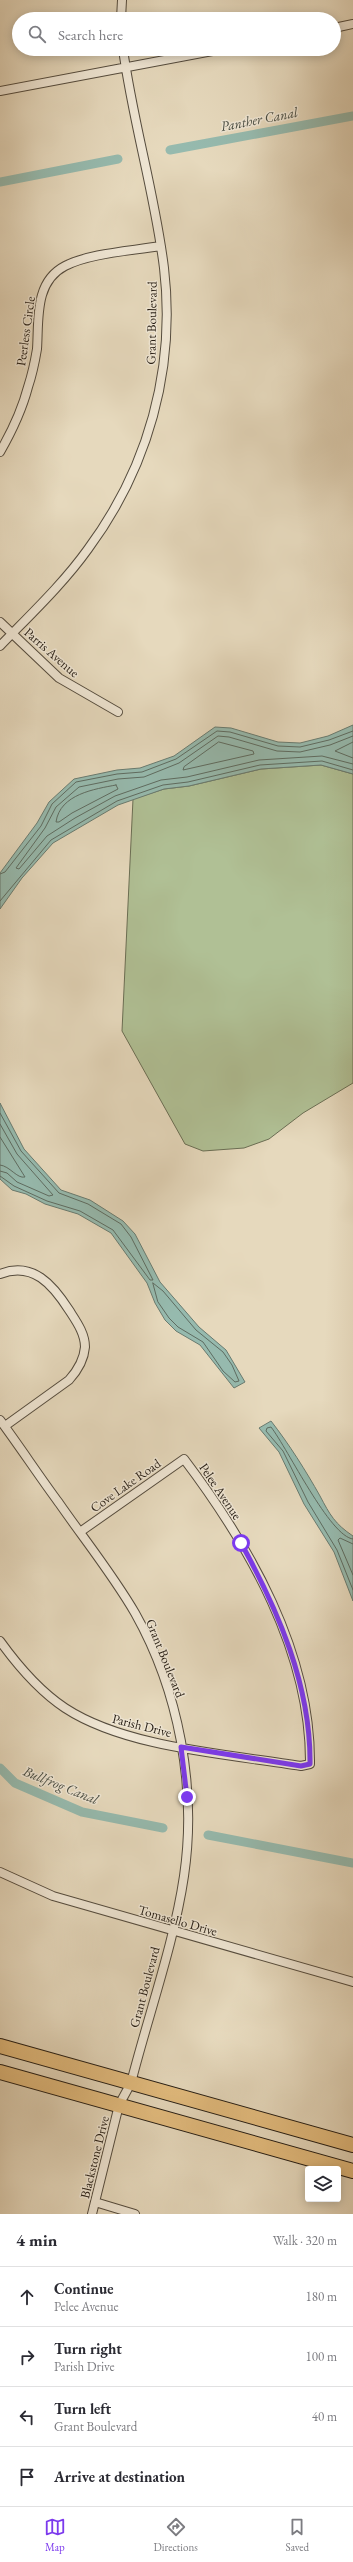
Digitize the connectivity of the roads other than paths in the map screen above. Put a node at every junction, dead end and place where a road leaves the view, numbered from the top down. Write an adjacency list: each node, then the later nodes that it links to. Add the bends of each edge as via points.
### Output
1 (122, 0): 2 (street)
2 (121, 12)
3 (353, 24): 4 (street)
4 (341, 27)
5 (124, 56): 7 (street, Grant Boulevard)
6 (187, 56): 7 (street)
7 (126, 68): 8 (street); 9 (street, Grant Boulevard)
8 (0, 91)
9 (160, 246): 10 (street, Peerless Circle, via 84,260 64,267 54,274 41,296 36,351 26,393 19,415); 12 (street, Grant Boulevard, via 166,296 166,345 160,388 148,434 123,495 100,532 74,566)
10 (0, 452)
11 (0, 622): 12 (street)
12 (12, 633): 13 (street, Grant Boulevard); 14 (street, Parris Avenue, via 59,678)
13 (0, 646)
14 (118, 712)
15 (0, 1274): 16 (street, via 22,1270 41,1277 50,1284 75,1318 85,1346 78,1370 69,1380)
16 (2, 1423): 18 (street, Grant Boulevard)
17 (184, 1459): 18 (street, Cove Lake Road); 21 (street, Pelee Avenue, via 241,1543 269,1595 302,1694 310,1740)
18 (80, 1532): 20 (street, Grant Boulevard, via 128,1602 153,1650 172,1707)
19 (0, 1641): 20 (street, Parish Drive, via 39,1688 64,1708 108,1730 132,1738)
20 (181, 1747): 21 (street, Parish Drive, via 301,1766); 23 (street, Grant Boulevard, via 187,1786 188,1834 180,1898)
21 (310, 1764)
22 (0, 1872): 23 (street, Tomasello Drive, via 53,1896)
23 (172, 1931): 24 (street, Tomasello Drive); 27 (street, Grant Boulevard)
24 (353, 1982)
25 (0, 2046): 27 (highway)
26 (0, 2072): 28 (highway)
27 (131, 2083): 28 (street, Grant Boulevard); 29 (highway)
28 (119, 2105): 30 (highway); 31 (street, Blackstone Drive)
29 (353, 2145)
30 (353, 2171)
31 (95, 2202): 32 (street, Blackstone Drive); 33 (street)
32 (92, 2214)
33 (135, 2214)

